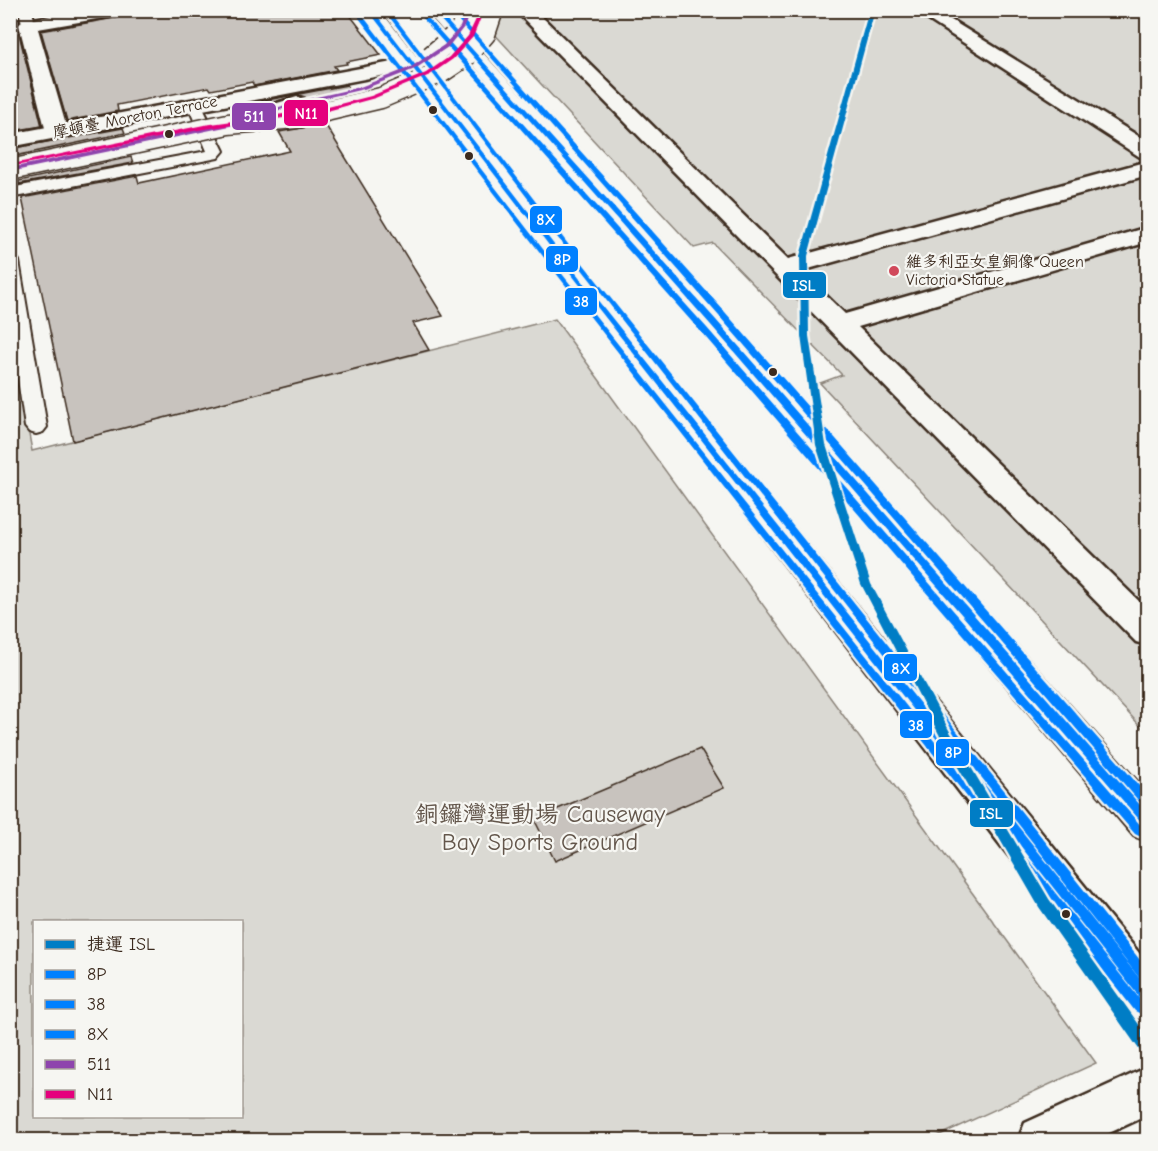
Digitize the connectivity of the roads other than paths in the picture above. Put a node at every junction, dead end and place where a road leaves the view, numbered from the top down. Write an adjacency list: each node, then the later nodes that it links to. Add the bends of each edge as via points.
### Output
1 (120, 10): 8 (main road)
2 (370, 10): 10 (main road)
3 (434, 10): 9 (main road)
4 (469, 10): 11 (main road, bridge, via 455,37 413,68 362,88)
5 (493, 10): 13 (main road, bridge, via 488,29 470,51 411,87 296,118)
6 (524, 10): 23 (main road)
7 (922, 10): 16 (main road)
8 (27, 18): 14 (main road)
9 (472, 53): 10 (main road, 摩頓臺 Moreton Terrace); 27 (main road, via 713,322)
10 (409, 63): 12 (main road, 摩頓臺 Moreton Terrace); 28 (main road)
11 (297, 103): 13 (main road, bridge); 17 (main road, via 229,110)
12 (195, 106): 14 (main road, 摩頓臺 Moreton Terrace); 20 (lane, via 216,151 212,155)
13 (231, 124): 19 (main road, bridge)
14 (57, 132): 15 (main road, 摩頓臺 Moreton Terrace)
15 (10, 141)
16 (1148, 152)
17 (10, 154)
18 (1148, 168): 23 (main road)
19 (10, 170)
20 (10, 193)
21 (1148, 234): 24 (main road)
22 (10, 261): 25 (lane)
23 (782, 267): 24 (main road)
24 (838, 324): 26 (main road)
25 (36, 427)
26 (1148, 632)
27 (1148, 823)
28 (1148, 1000)
29 (1148, 1090): 30 (main road)
30 (1042, 1140)

